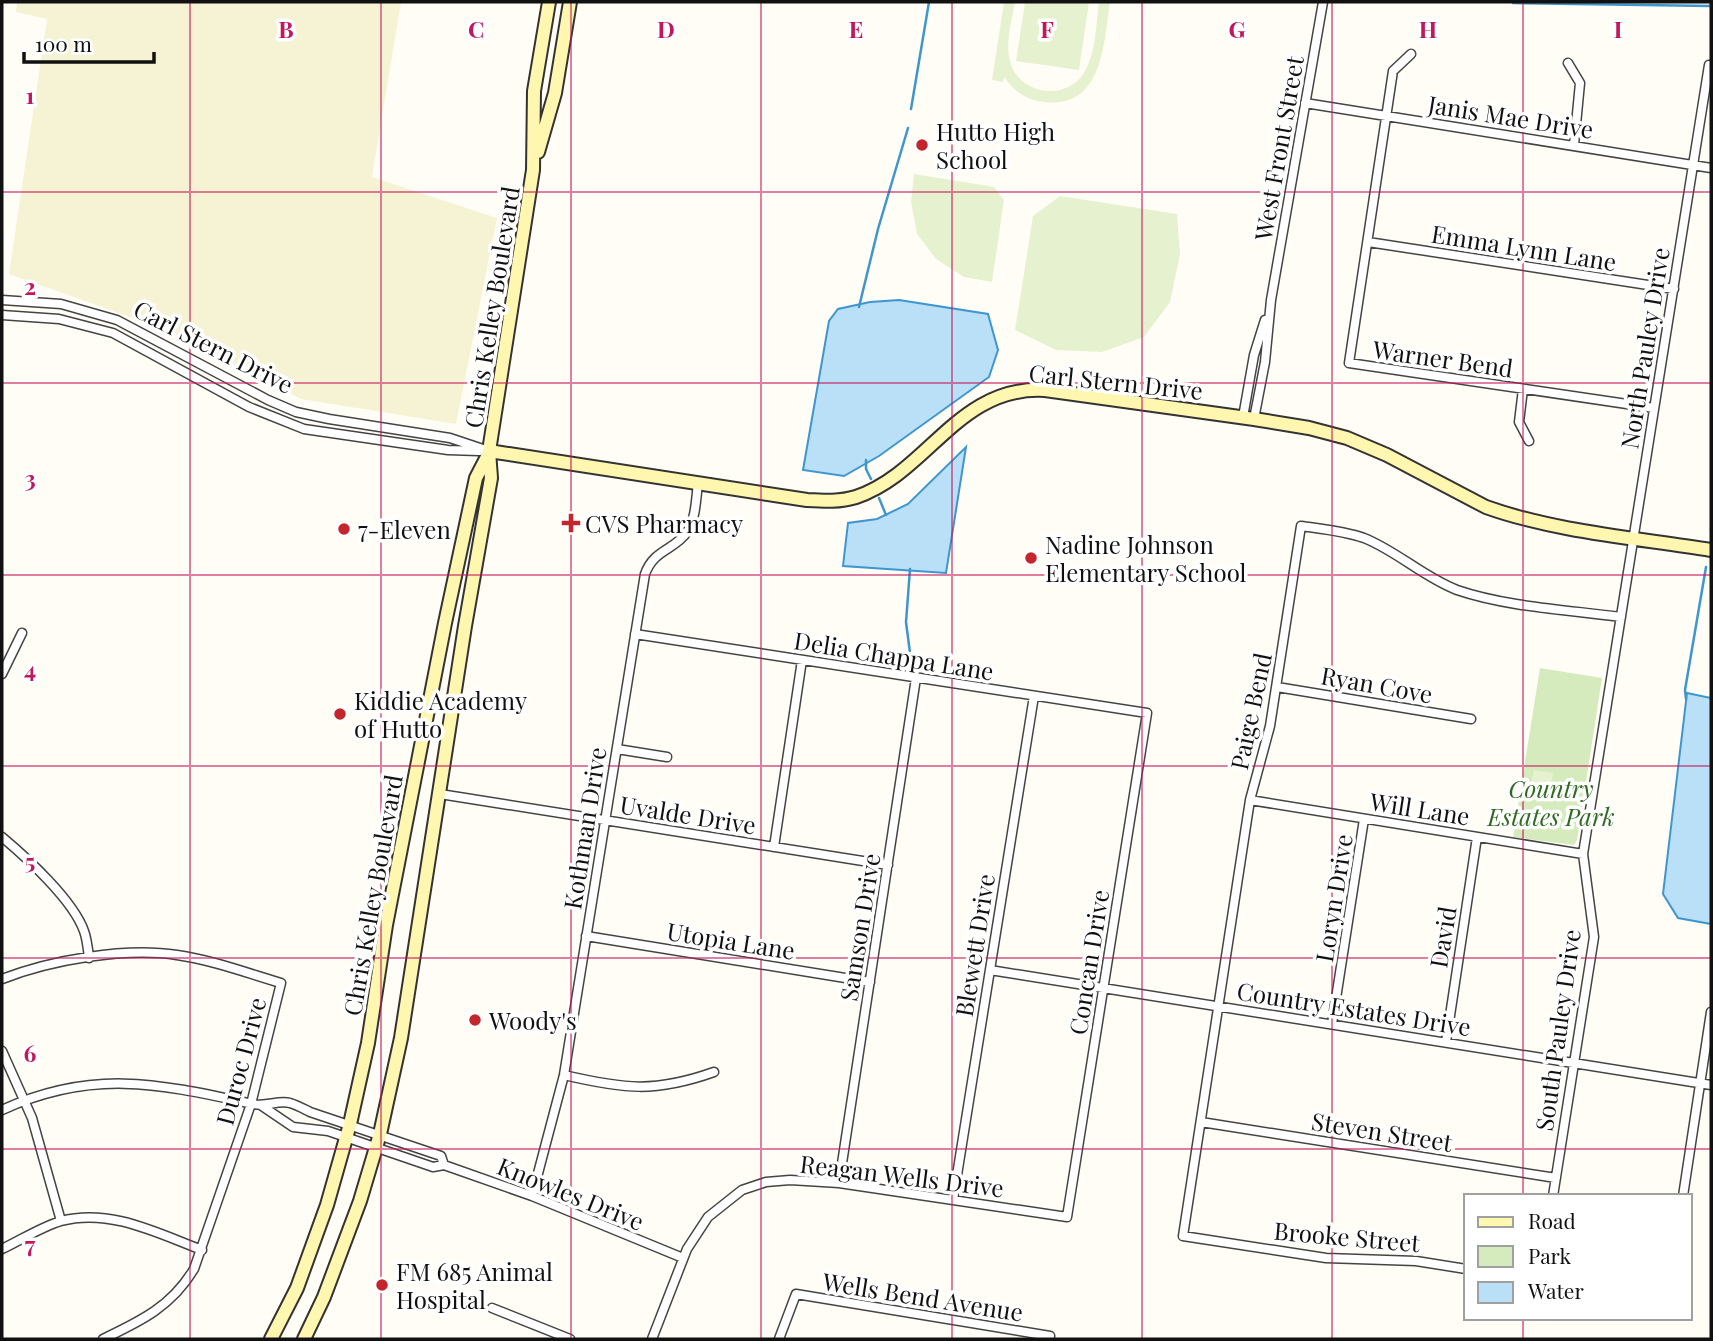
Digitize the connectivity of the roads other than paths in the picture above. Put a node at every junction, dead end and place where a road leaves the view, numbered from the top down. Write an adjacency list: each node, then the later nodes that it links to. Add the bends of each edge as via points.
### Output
1 (549, 2): 12 (main road, Chris Kelley Boulevard, via 534,91)
2 (570, 2): 12 (main road, Chris Kelley Boulevard, via 555,93)
3 (1322, 2): 7 (street, West Front Street)
4 (1411, 54): 8 (street, Warner Bend, via 1393,71)
5 (1568, 63): 9 (street, via 1580,83)
6 (1709, 65): 10 (street, North Pauley Drive)
7 (1304, 103): 8 (street, Janis Mae Drive); 19 (street, West Front Street, via 1265,362)
8 (1386, 117): 9 (street, Janis Mae Drive); 13 (street, Warner Bend)
9 (1574, 145): 10 (street, Janis Mae Drive)
10 (1694, 165): 11 (street, Janis Mae Drive); 14 (street, North Pauley Drive)
11 (1711, 168)
12 (533, 170): 21 (main road, Chris Kelley Boulevard)
13 (1368, 242): 14 (street, Emma Lynn Lane); 17 (street, Warner Bend, via 1349,363)
14 (1674, 289): 18 (street, North Pauley Drive)
15 (2, 300): 21 (street, Carl Stern Drive, via 61,304 117,320 296,412 450,438)
16 (2, 315): 21 (street, Carl Stern Drive, via 59,318 113,333 249,407 304,429 447,450)
17 (1523, 389): 18 (street, Warner Bend); 20 (street, via 1519,422)
18 (1654, 408): 23 (street, North Pauley Drive)
19 (1249, 418): 22 (main road, Carl Stern Drive, via 1024,390 981,404 879,487 855,497 807,500); 23 (main road, Carl Stern Drive, via 1347,438 1505,513)
20 (1529, 441)
21 (489, 451): 22 (main road, Carl Stern Drive); 37 (main road, Chris Kelley Boulevard, via 491,478); 67 (main road, Chris Kelley Boulevard, via 477,478 445,622 386,925 368,1044)
22 (698, 483): 27 (street, Kothman Drive, via 687,532 648,566)
23 (1633, 537): 24 (main road, Carl Stern Drive); 25 (street, South Pauley Drive)
24 (1711, 550)
25 (1620, 617): 31 (street, Paige Bend, via 1469,594 1428,577 1365,539 1301,526); 44 (street, South Pauley Drive)
26 (22, 633): 29 (street)
27 (635, 634): 28 (street, Delia Chappa Lane); 35 (street, Kothman Drive)
28 (802, 660): 30 (street, Delia Chappa Lane); 43 (street)
29 (2, 674)
30 (916, 678): 32 (street, Delia Chappa Lane); 45 (street, Samson Drive)
31 (1277, 687): 34 (street, Ryan Cove); 38 (street, Paige Bend)
32 (1034, 696): 33 (street, Delia Chappa Lane); 48 (street, Blewett Drive)
33 (1147, 713): 51 (street, Concan Drive)
34 (1471, 719)
35 (617, 749): 36 (street); 40 (street, Kothman Drive)
36 (667, 757)
37 (440, 794): 40 (street, Uvalde Drive); 68 (main road, Chris Kelley Boulevard, via 401,1038)
38 (1250, 800): 39 (street, Will Lane); 52 (street, Paige Bend)
39 (1364, 819): 42 (street, Will Lane); 54 (street, Loryn Drive)
40 (605, 820): 43 (street, Uvalde Drive); 46 (street, Kothman Drive)
41 (2, 836): 47 (street, via 71,907 85,932)
42 (1477, 837): 44 (street, Will Lane); 55 (street, David)
43 (774, 847): 45 (street, Uvalde Drive)
44 (1584, 854): 57 (street, South Pauley Drive, via 1594,937)
45 (888, 865): 50 (street, Samson Drive)
46 (586, 936): 50 (street, Utopia Lane); 59 (street, Kothman Drive)
47 (89, 958): 49 (street, Duroc Drive); 63 (street, Duroc Drive, via 149,952 179,955 281,983)
48 (990, 970): 51 (street, Country Estates Drive); 75 (street, Blewett Drive)
49 (2, 979)
50 (870, 982): 71 (street, Samson Drive)
51 (1104, 988): 52 (street, Country Estates Drive); 76 (street, Concan Drive)
52 (1218, 1006): 54 (street, Country Estates Drive); 66 (street, Paige Bend)
53 (1711, 1012): 60 (street)
54 (1332, 1024): 55 (street, Country Estates Drive)
55 (1446, 1042): 57 (street, Country Estates Drive)
56 (2, 1051): 62 (street)
57 (1575, 1063): 60 (street, Country Estates Drive); 70 (street, South Pauley Drive)
58 (714, 1072): 59 (street, via 645,1088)
59 (564, 1075): 74 (street, Kothman Drive)
60 (1700, 1083): 61 (street, Country Estates Drive); 73 (street)
61 (1711, 1085)
62 (23, 1100): 63 (street, Knowles Drive, via 92,1084 122,1083 166,1086); 65 (street, Knowles Drive); 77 (street)
63 (251, 1104): 64 (street, Knowles Drive); 80 (street, Duroc Drive)
64 (262, 1106): 67 (street, Knowles Drive, via 287,1102); 67 (street, Knowles Drive, via 293,1127)
65 (2, 1110)
66 (1201, 1122): 70 (street, Steven Street); 78 (street, Paige Bend)
67 (348, 1130): 68 (street, Knowles Drive); 68 (street, Knowles Drive); 86 (main road, Chris Kelley Boulevard, via 297,1287)
68 (378, 1140): 69 (street, Knowles Drive, via 433,1167); 69 (street, Knowles Drive, via 441,1156); 87 (main road, Chris Kelley Boulevard, via 344,1247)
69 (443, 1165): 74 (street, Knowles Drive)
70 (1556, 1178): 72 (street, South Pauley Drive)
71 (839, 1183): 75 (street, Reagan Wells Drive); 81 (street, Reagan Wells Drive, via 790,1180 742,1190 708,1217)
72 (1553, 1194)
73 (1683, 1194)
74 (531, 1196): 81 (street, Knowles Drive)
75 (953, 1200): 76 (street, Reagan Wells Drive)
76 (1068, 1217)
77 (61, 1221): 79 (street); 80 (street, via 114,1219)
78 (1183, 1236): 82 (street, Brooke Street, via 1326,1258 1416,1261)
79 (2, 1249)
80 (202, 1250): 84 (street, Duroc Drive, via 171,1301)
81 (684, 1258): 89 (street, Reagan Wells Drive)
82 (1464, 1269)
83 (492, 1308): 88 (street)
84 (109, 1338)
85 (1050, 1338): 90 (street, Wells Bend Avenue, via 796,1294)
86 (271, 1339)
87 (304, 1339)
88 (570, 1339)
89 (652, 1339)
90 (779, 1339)

